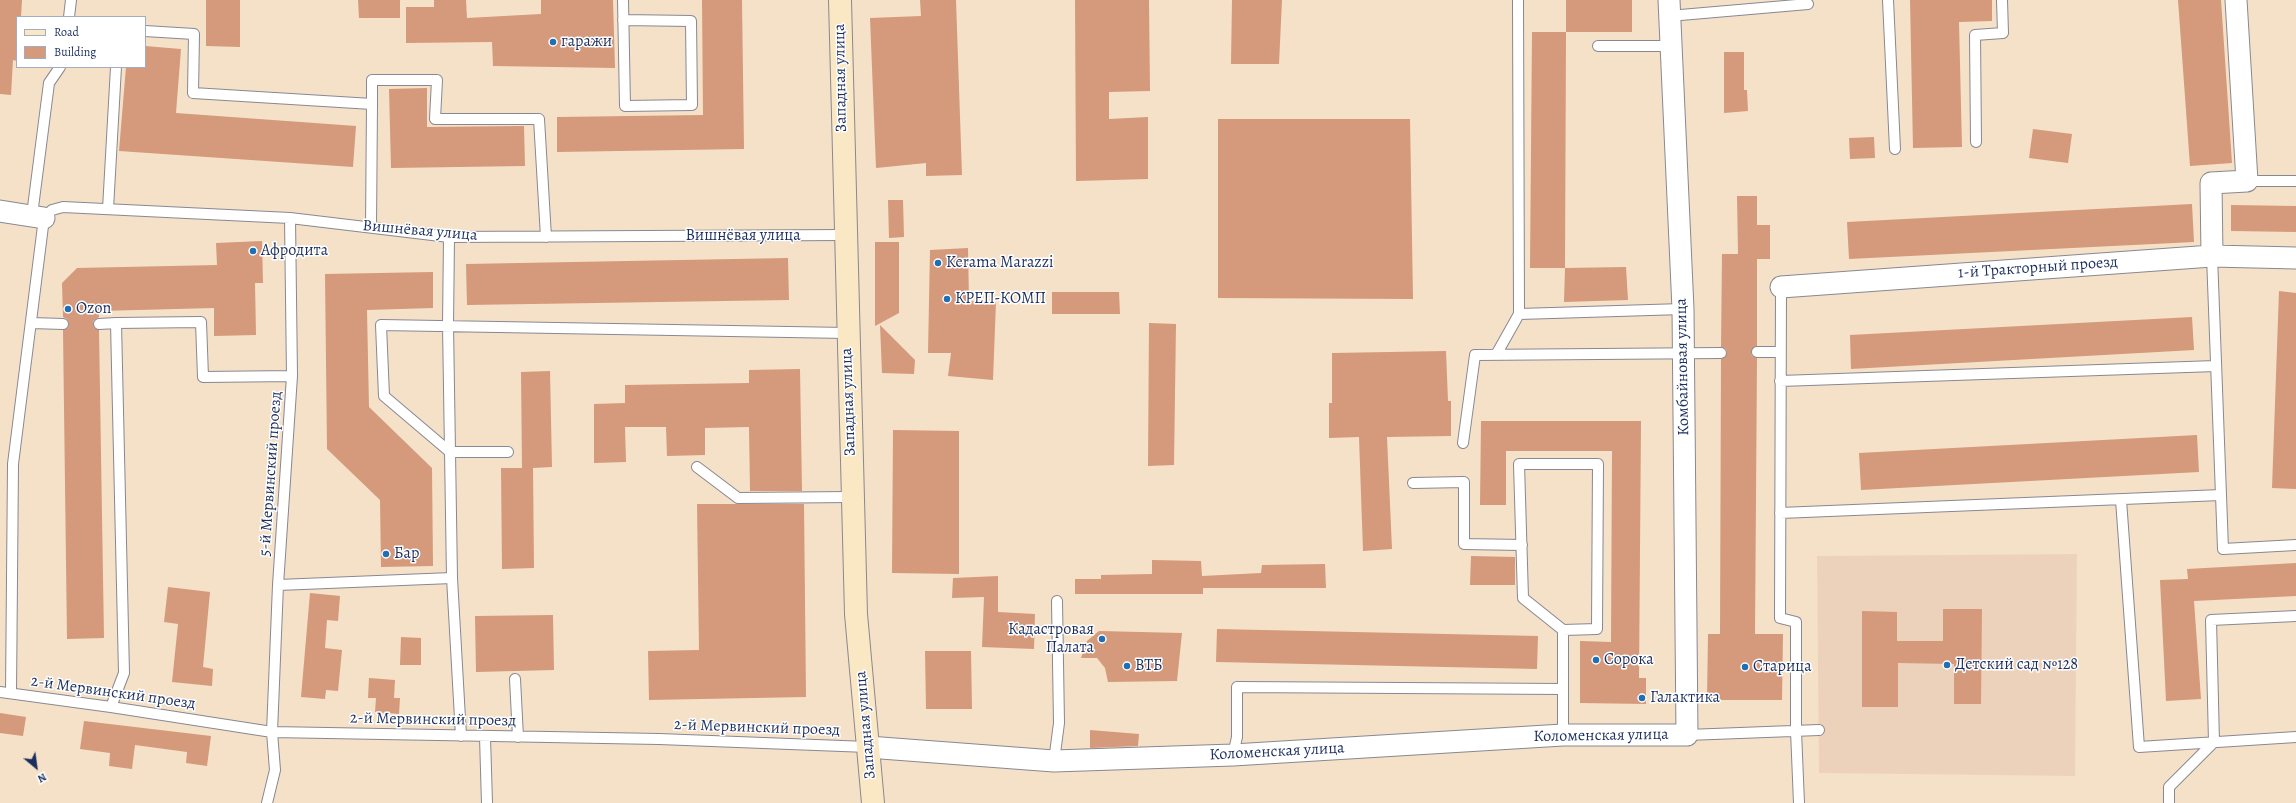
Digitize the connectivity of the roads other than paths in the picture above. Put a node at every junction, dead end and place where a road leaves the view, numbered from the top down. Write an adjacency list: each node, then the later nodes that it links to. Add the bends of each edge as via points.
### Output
1 (71, 0): 10 (lane)
2 (623, 0): 11 (lane)
3 (840, 0): 27 (street, Западная улица)
4 (1518, 0): 34 (lane)
5 (1888, 0): 19 (lane)
6 (2002, 0): 18 (lane, via 2003,33 1975,34)
7 (2236, 0): 20 (street)
8 (1808, 4): 9 (lane)
9 (1669, 8): 14 (street, Комбайновая улица)
10 (69, 16)
11 (624, 20): 11 (lane, via 625,106 692,105 691,20)
12 (146, 31): 17 (lane, via 194,34 193,92)
13 (1598, 46): 14 (lane)
14 (1670, 46): 33 (street, Комбайновая улица)
15 (59, 68): 24 (lane, via 50,83)
16 (116, 68): 22 (lane)
17 (372, 104): 26 (lane); 29 (lane, via 372,80 437,80 435,119 539,118)
18 (1976, 142)
19 (1895, 149)
20 (2247, 181): 21 (lane); 30 (street, via 2211,183)
21 (2296, 181)
22 (108, 209): 24 (lane, Вишнёвая улица, via 63,207); 25 (lane, Вишнёвая улица)
23 (0, 211): 24 (street)
24 (38, 216): 35 (lane)
25 (290, 218): 26 (lane, Вишнёвая улица); 47 (lane, 5-й Мервинский проезд)
26 (371, 228): 28 (lane, Вишнёвая улица)
27 (844, 235): 29 (lane, Вишнёвая улица); 40 (street, Западная улица)
28 (450, 237): 29 (lane, Вишнёвая улица); 39 (lane)
29 (546, 237)
30 (2212, 256): 31 (street, 1-й Тракторный проезд); 32 (street, 1-й Тракторный проезд); 46 (lane)
31 (2296, 258)
32 (1781, 287): 42 (lane)
33 (1683, 310): 34 (lane); 44 (street, Комбайновая улица)
34 (1518, 314): 45 (lane)
35 (32, 323): 37 (lane); 68 (lane, via 12,464)
36 (116, 323): 38 (lane); 47 (lane, via 201,322 204,377); 69 (lane, via 124,673)
37 (63, 324)
38 (99, 324)
39 (448, 325): 40 (lane); 50 (lane); 50 (lane, via 381,325 384,396)
40 (847, 333): 55 (street, Западная улица)
41 (1757, 352): 42 (lane)
42 (1780, 352): 48 (lane)
43 (1721, 353): 44 (lane)
44 (1683, 354): 45 (lane); 74 (street, Комбайновая улица)
45 (1496, 355): 49 (lane, via 1475,355)
46 (2216, 366): 48 (lane); 54 (lane)
47 (292, 376): 61 (lane, 5-й Мервинский проезд)
48 (1780, 381): 57 (lane)
49 (1463, 443)
50 (450, 452): 51 (lane); 60 (lane)
51 (508, 452)
52 (697, 466): 55 (lane, via 738,498)
53 (1413, 483): 58 (lane, via 1464,482 1464,544)
54 (2221, 495): 56 (lane); 59 (lane, via 2223,548)
55 (852, 497): 80 (street, Западная улица, via 856,614)
56 (2121, 500): 57 (lane); 79 (lane, via 2139,747)
57 (1780, 513): 71 (lane, via 1780,618 1796,622)
58 (1522, 545): 64 (lane, via 1523,598); 64 (lane, via 1519,464 1598,464 1597,629)
59 (2296, 545)
60 (452, 578): 61 (lane); 75 (lane)
61 (278, 585): 72 (lane, 5-й Мервинский проезд)
62 (1057, 601): 82 (lane, via 1060,723)
63 (2296, 616): 79 (lane, via 2211,620)
64 (1563, 630): 66 (lane)
65 (515, 679): 77 (lane)
66 (1563, 689): 73 (lane); 81 (lane, via 1237,687 1237,737)
67 (0, 692): 68 (lane, 2-й Мервинский проезд)
68 (11, 693): 69 (lane, 2-й Мервинский проезд)
69 (111, 707): 72 (lane, 2-й Мервинский проезд)
70 (1819, 730): 71 (lane)
71 (1796, 731): 74 (lane); 86 (lane)
72 (272, 732): 75 (lane, 2-й Мервинский проезд); 83 (lane, 5-й Мервинский проезд, via 275,770)
73 (1563, 735): 74 (street, Коломенская улица); 81 (street, Коломенская улица)
74 (1687, 735)
75 (461, 736): 76 (lane, 2-й Мервинский проезд)
76 (485, 737): 77 (lane, 2-й Мервинский проезд); 84 (lane)
77 (518, 737): 80 (lane, 2-й Мервинский проезд, via 659,739)
78 (2296, 737): 79 (lane)
79 (2214, 742): 87 (lane, via 2169,788)
80 (868, 747): 82 (street, Коломенская улица); 85 (street, Западная улица)
81 (1233, 756): 82 (street, Коломенская улица)
82 (1054, 761)
83 (267, 803)
84 (487, 803)
85 (873, 803)
86 (1799, 803)
87 (2169, 803)

